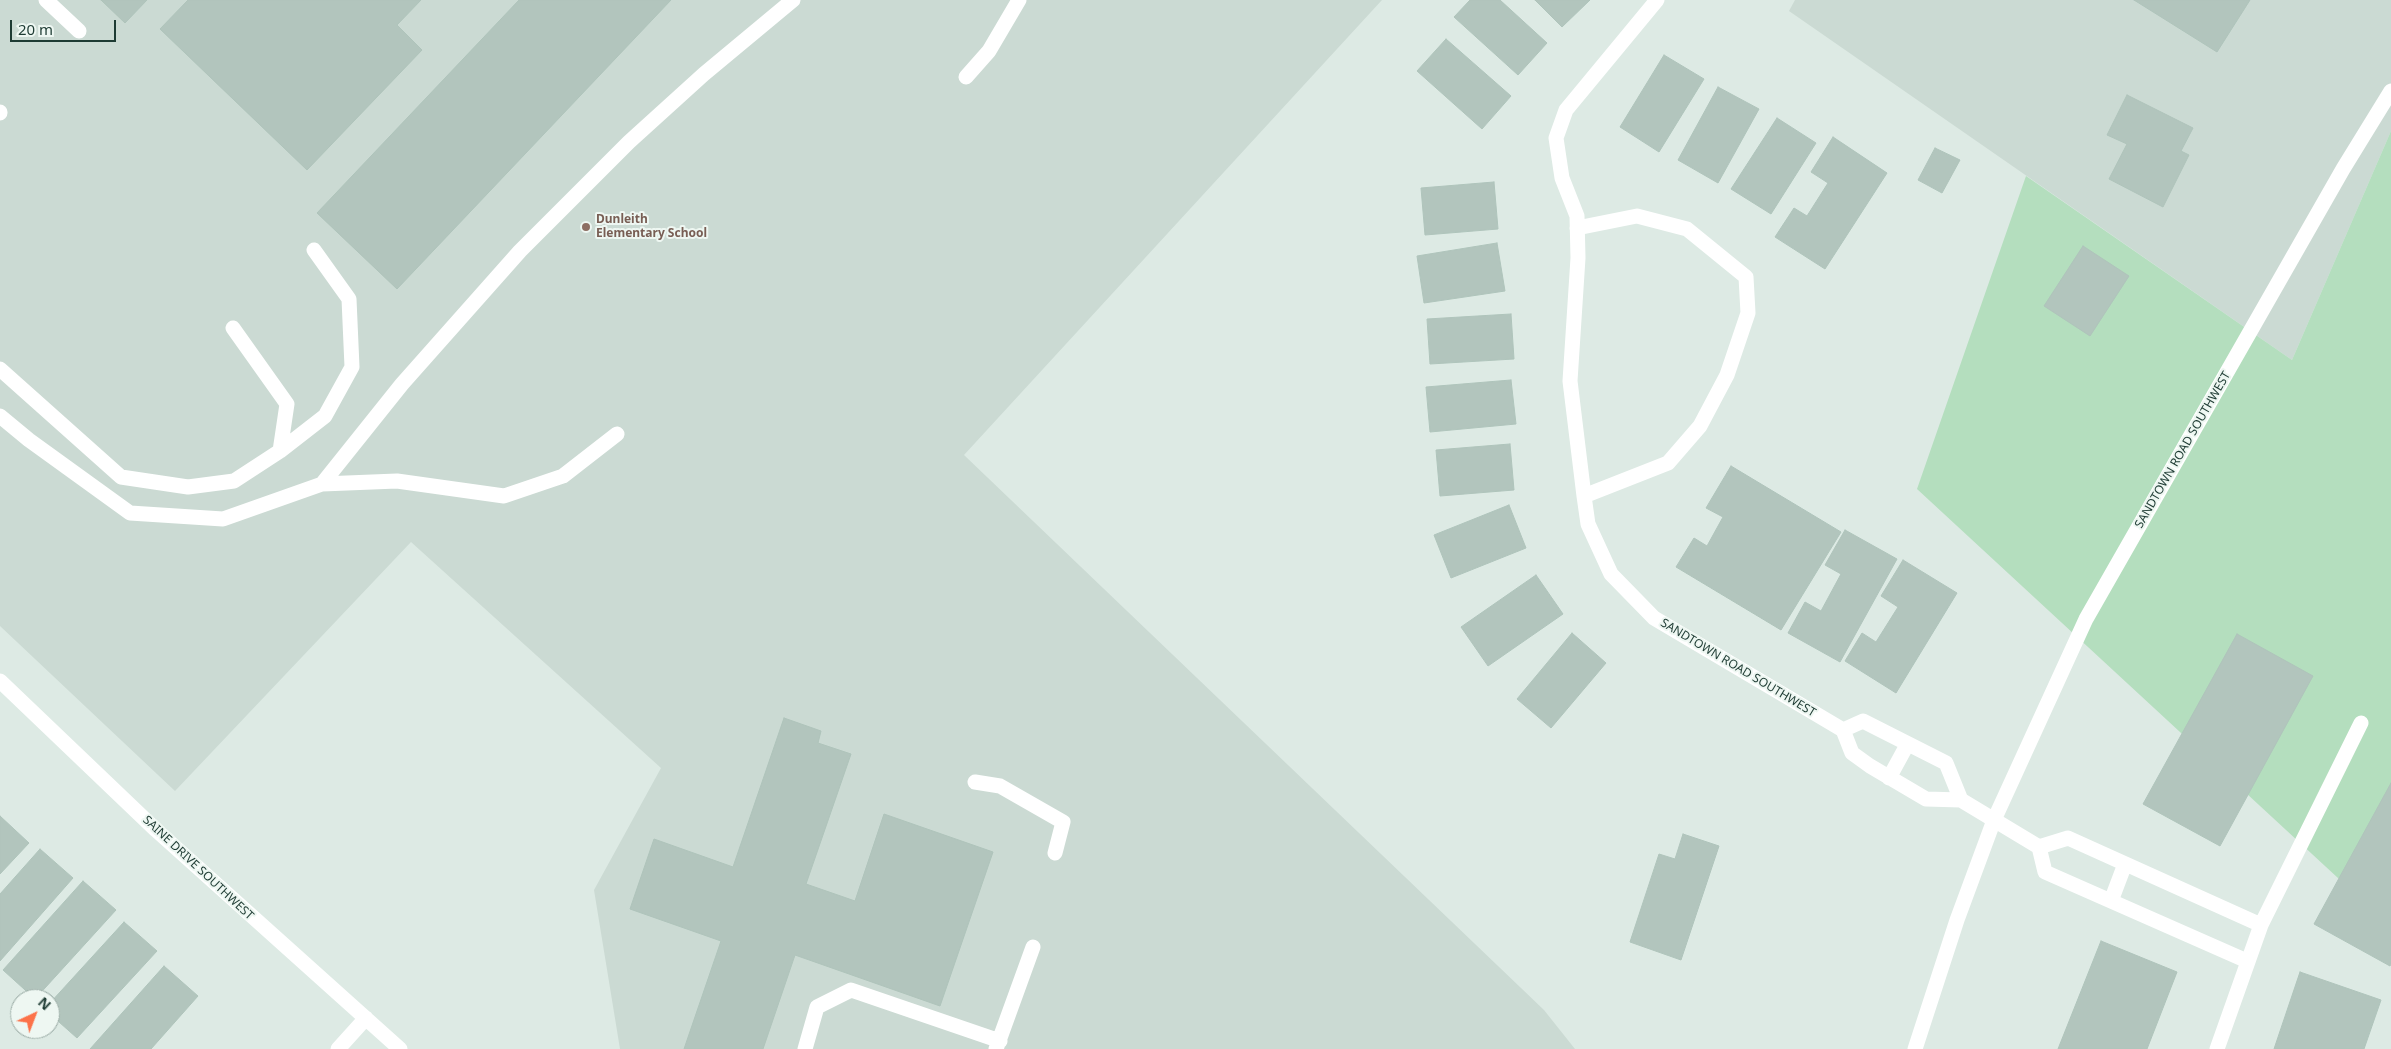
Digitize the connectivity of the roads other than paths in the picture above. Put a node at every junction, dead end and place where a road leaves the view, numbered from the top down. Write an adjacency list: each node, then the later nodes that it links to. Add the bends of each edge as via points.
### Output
1 (46, 0): 5 (street)
2 (793, 0): 15 (street, via 629,142 520,251 402,384)
3 (1019, 0): 6 (street, via 988,51)
4 (1657, 0): 8 (street, SANDTOWN ROAD SOUTHWEST, via 1566,110 1556,138 1562,178 1577,216)
5 (79, 31)
6 (966, 77)
7 (2391, 92): 24 (street, SANDTOWN ROAD SOUTHWEST, via 2343,169 2086,619)
8 (1577, 228): 16 (street, SANDTOWN ROAD SOUTHWEST, via 1570,381); 16 (street, via 1637,216 1687,229 1746,277 1748,313 1723,383 1700,426 1668,463)
9 (314, 250): 14 (street, via 349,298 352,367 325,416)
10 (233, 328): 14 (street, via 287,404)
11 (0, 369): 14 (street, via 121,477 188,487 234,481)
12 (0, 416): 15 (street, via 130,513 223,519)
13 (617, 434): 15 (street, via 563,476 504,496 397,481)
14 (280, 452)
15 (322, 484)
16 (1584, 496): 19 (street, SANDTOWN ROAD SOUTHWEST, via 1588,524 1611,574 1654,618)
17 (0, 682): 32 (street, SAINE DRIVE SOUTHWEST, via 163,836)
18 (2361, 723): 29 (street)
19 (1844, 730): 20 (street, via 1863,721); 21 (street, via 1852,753)
20 (1908, 745): 21 (street); 23 (street, via 1946,763)
21 (1889, 778): 23 (street, via 1926,799)
22 (975, 782): 26 (street, via 1000,786 1063,822)
23 (1961, 800): 24 (street)
24 (1994, 820): 25 (street); 37 (street, SANDTOWN ROAD SOUTHWEST)
25 (2039, 847): 27 (street, via 2068,838); 28 (street, via 2045,872)
26 (1055, 853)
27 (2124, 864): 28 (street); 29 (street)
28 (2112, 901): 31 (street)
29 (2261, 925): 31 (street)
30 (1034, 947): 33 (street)
31 (2247, 961): 38 (street)
32 (366, 1018): 34 (street); 35 (street, SAINE DRIVE SOUTHWEST)
33 (998, 1045): 36 (street, via 851,990 817,1007)
34 (338, 1049)
35 (400, 1049)
36 (806, 1049)
37 (1915, 1049)
38 (2217, 1049)

